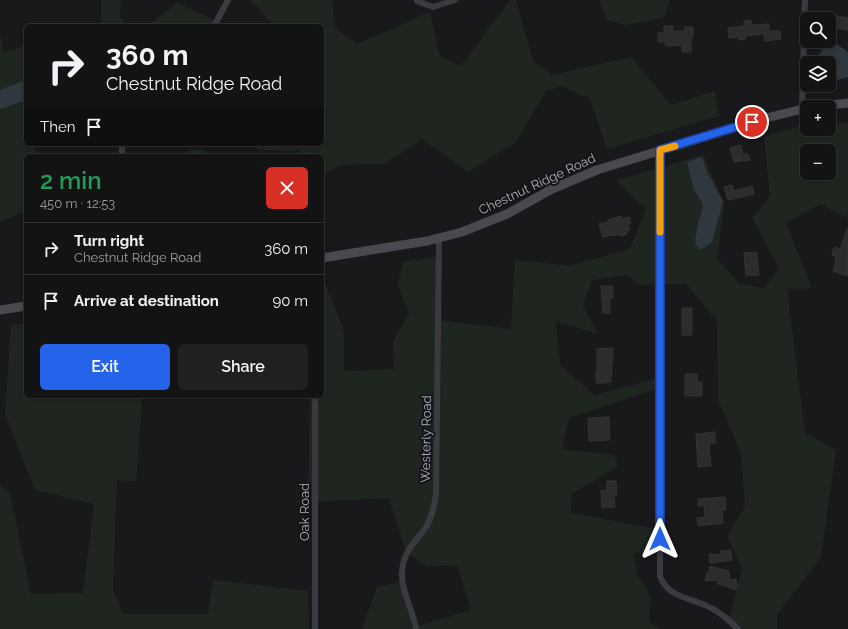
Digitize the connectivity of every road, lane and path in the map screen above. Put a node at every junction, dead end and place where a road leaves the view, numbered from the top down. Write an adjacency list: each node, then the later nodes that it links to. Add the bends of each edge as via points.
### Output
1 (228, 0): 5 (street)
2 (455, 0): 4 (street, via 433,7)
3 (805, 0): 6 (street)
4 (417, 1)
5 (215, 24)
6 (805, 100)
7 (848, 103): 8 (main road)
8 (836, 104)
9 (800, 110): 10 (main road, Chestnut Ridge Road)
10 (660, 150): 11 (main road, Chestnut Ridge Road, via 597,170 558,186 502,216); 18 (street, via 660,576 662,583 670,592 710,607)
11 (439, 238): 12 (main road, Chestnut Ridge Road); 17 (street, Westerly Road, via 436,495 426,527 406,554 402,573 402,582)
12 (324, 258)
13 (24, 306): 14 (main road)
14 (0, 310)
15 (315, 398): 16 (street, Oak Road)
16 (315, 629)
17 (416, 629)
18 (738, 629)

